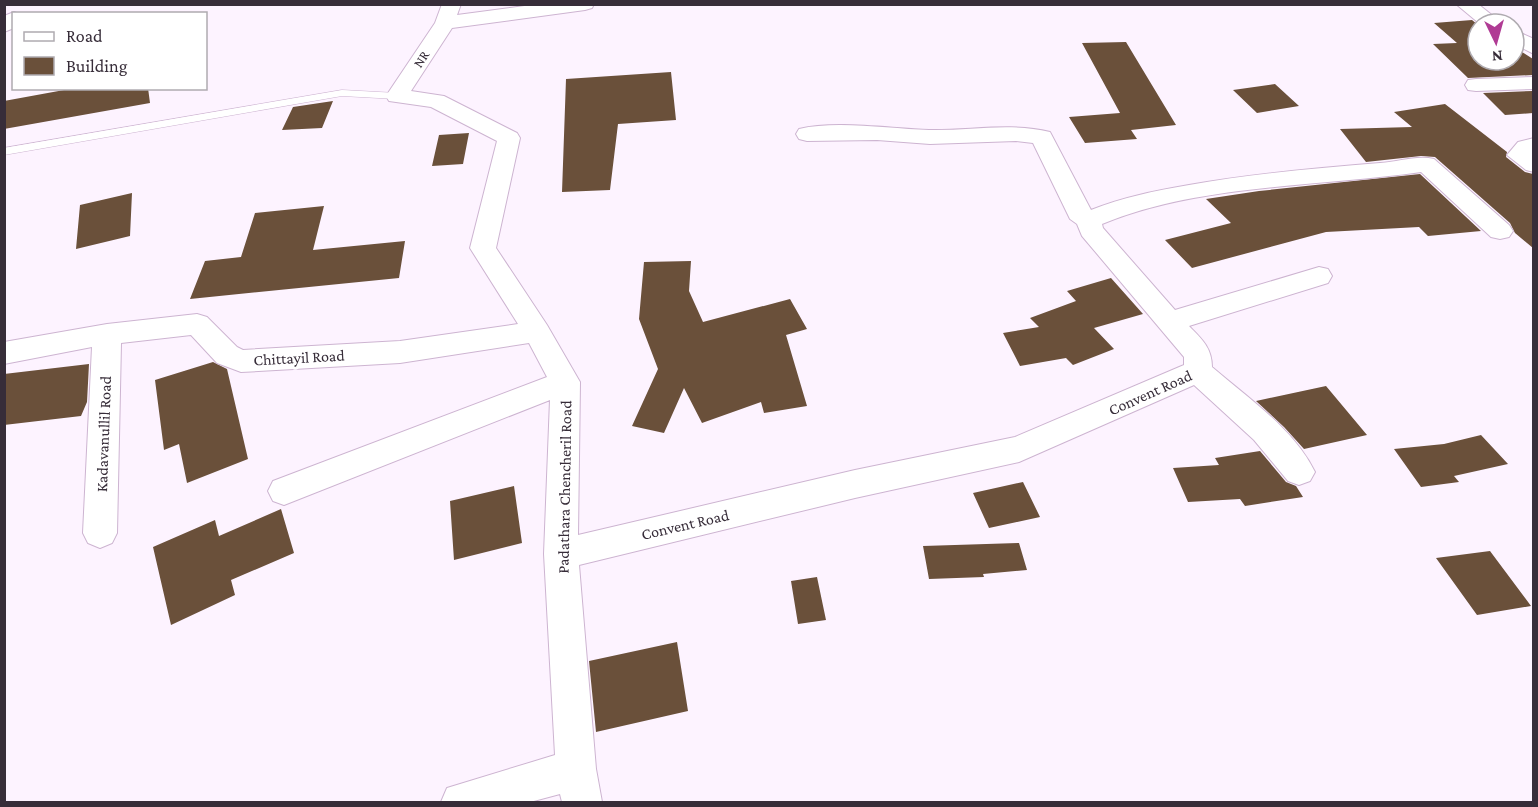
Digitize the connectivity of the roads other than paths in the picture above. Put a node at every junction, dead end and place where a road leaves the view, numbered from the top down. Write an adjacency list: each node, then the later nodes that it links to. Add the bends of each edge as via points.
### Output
1 (585, 4): 2 (street)
2 (448, 14): 5 (street, NR)
3 (1533, 83): 4 (street)
4 (1476, 85)
5 (397, 96): 8 (lane, via 342,93); 14 (street, Padathara Chencheril Road, via 436,101 509,138 483,248)
6 (807, 134): 10 (street, Convent Road, via 1042,137 1079,213)
7 (1533, 145): 9 (street, via 1519,155)
8 (4, 152)
9 (1533, 165)
10 (1089, 220): 11 (street, via 1128,204 1209,189 1426,164); 13 (street, Convent Road, via 1091,230)
11 (1500, 231)
12 (1319, 276): 13 (street)
13 (1168, 322): 17 (street, Convent Road, via 1198,354)
14 (537, 332): 15 (street, Chittayil Road, via 399,352 241,360 226,355 197,324); 18 (street, Padathara Chencheril Road)
15 (106, 334): 16 (street, Chittayil Road); 21 (street, Kadavanullil Road)
16 (4, 353)
17 (1198, 371): 19 (street, via 1263,429); 22 (street, Convent Road, via 1019,449)
18 (565, 382): 20 (street); 22 (street, Padathara Chencheril Road)
19 (1299, 472)
20 (284, 491)
21 (100, 533)
22 (561, 554): 23 (street, Padathara Chencheril Road)
23 (579, 786): 24 (street)
24 (461, 802)

